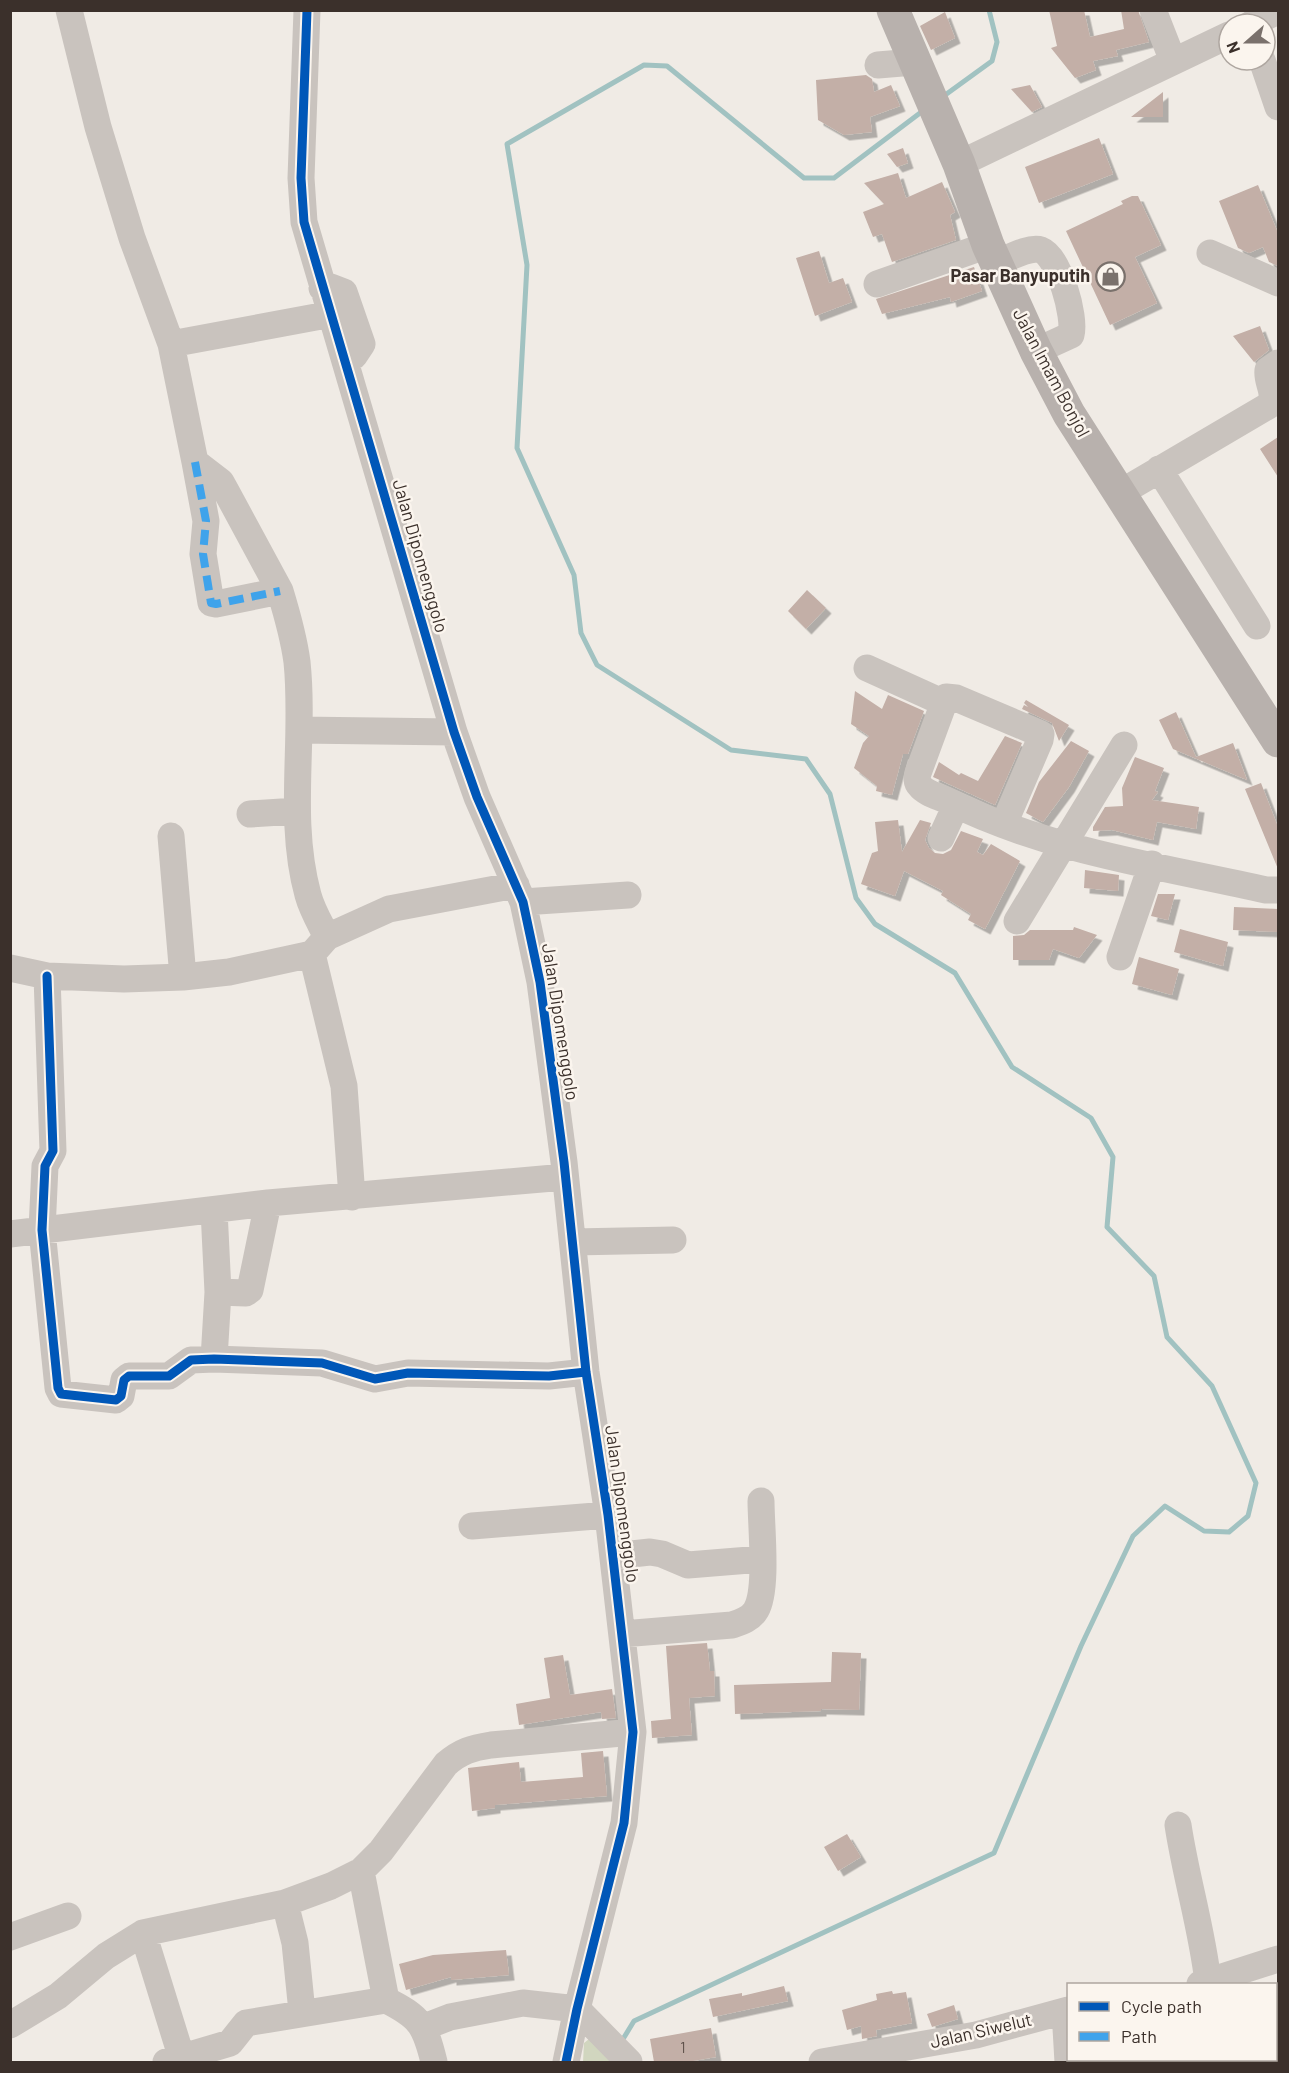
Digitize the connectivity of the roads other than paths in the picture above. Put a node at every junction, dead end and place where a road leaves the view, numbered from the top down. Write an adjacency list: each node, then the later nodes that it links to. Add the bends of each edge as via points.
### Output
1 (69, 10): 18 (street, via 98,127 132,238)
2 (307, 10): 16 (street, Jalan Dipomenggolo, via 301,178 304,222)
3 (893, 10): 9 (main road, Jalan Imam Bonjol)
4 (1153, 10): 6 (street)
5 (1217, 41): 6 (street)
6 (1173, 62): 11 (street)
7 (878, 64): 9 (street)
8 (1266, 72): 10 (street)
9 (926, 89): 11 (main road, Jalan Imam Bonjol)
10 (1278, 107)
11 (959, 164): 13 (main road, Jalan Imam Bonjol)
12 (1210, 253): 14 (street)
13 (992, 254): 15 (street); 19 (main road, Jalan Imam Bonjol); 19 (street, via 1041,250 1048,256 1070,300 1071,335)
14 (1278, 283)
15 (877, 284)
16 (322, 288): 17 (street, Jalan Dipomenggolo); 20 (street, via 344,292 357,325 363,344 354,356)
17 (332, 314): 18 (street); 20 (street, Jalan Dipomenggolo)
18 (171, 344): 22 (street)
19 (1036, 351): 24 (main road, Jalan Imam Bonjol, via 1069,414)
20 (345, 359): 30 (street, Jalan Dipomenggolo)
21 (1278, 363): 23 (street, via 1268,370 1273,394 1268,406)
22 (195, 462): 25 (street, via 221,483); 25 (street, via 206,521 203,554 211,603)
23 (1159, 469): 24 (street); 26 (street)
24 (1120, 493): 31 (main road, Jalan Imam Bonjol)
25 (280, 591): 29 (street, via 297,661)
26 (1257, 626)
27 (867, 668): 28 (street)
28 (942, 702): 33 (street, via 917,781 921,788); 36 (street, via 946,697 956,698 1041,734)
29 (299, 730): 30 (street); 34 (street)
30 (454, 732): 42 (street, Jalan Dipomenggolo, via 477,797)
31 (1278, 741)
32 (1124, 745): 39 (street)
33 (956, 806): 36 (street); 38 (street)
34 (297, 810): 35 (street); 45 (street)
35 (250, 814)
36 (1004, 824): 39 (street)
37 (171, 836): 49 (street)
38 (942, 838)
39 (1065, 845): 40 (street); 44 (street)
40 (1152, 864): 41 (street); 46 (street)
41 (1278, 890)
42 (519, 893): 43 (street); 45 (street, via 388,909); 50 (street, Jalan Dipomenggolo, via 540,982)
43 (628, 895)
44 (1017, 921)
45 (319, 945): 49 (street, via 230,972); 51 (street, via 344,1086)
46 (1120, 957)
47 (10, 969): 48 (street)
48 (47, 976): 49 (street); 54 (street, via 53,1151 45,1166)
49 (183, 977)
50 (566, 1177): 51 (street); 57 (street, Jalan Dipomenggolo)
51 (352, 1197): 52 (street)
52 (267, 1203): 53 (street); 58 (street, via 250,1290)
53 (214, 1210): 54 (street); 58 (street)
54 (42, 1230): 55 (street); 59 (street, via 61,1394 116,1400 129,1376 169,1376 191,1360)
55 (10, 1234)
56 (673, 1240): 57 (street)
57 (573, 1242): 60 (street, Jalan Dipomenggolo)
58 (218, 1292): 59 (street)
59 (214, 1359): 60 (street, via 322,1363 375,1379 408,1373 549,1376)
60 (586, 1372): 62 (street, Jalan Dipomenggolo)
61 (761, 1501): 65 (street)
62 (608, 1515): 63 (street); 64 (street, Jalan Dipomenggolo)
63 (472, 1526)
64 (613, 1556): 65 (street, via 650,1552 688,1565); 66 (street, Jalan Dipomenggolo)
65 (762, 1559): 66 (street, via 762,1594 756,1611 747,1620 732,1625)
66 (622, 1634): 67 (street, Jalan Dipomenggolo)
67 (633, 1732): 69 (street, via 491,1745 458,1754); 77 (street, Jalan Dipomenggolo, via 624,1823)
68 (1178, 1825): 75 (street, via 1183,1863 1203,1942)
69 (361, 1871): 70 (street); 76 (street)
70 (285, 1903): 72 (street); 79 (street, via 295,1943)
71 (68, 1916): 73 (street)
72 (143, 1933): 80 (street, via 106,1956 58,1996); 83 (street)
73 (10, 1937)
74 (1278, 1959): 75 (street)
75 (1204, 1983)
76 (386, 2000): 79 (street); 81 (street, via 411,2013)
77 (577, 2009): 81 (street, via 523,2003 450,2017); 82 (street); 85 (street, Jalan Dipomenggolo)
78 (1067, 2011): 86 (street, Jalan Siwelut, via 976,2035)
79 (302, 2012): 83 (street, via 246,2023 230,2043)
80 (10, 2025)
81 (424, 2027): 84 (street)
82 (620, 2053)
83 (177, 2061)
84 (434, 2062)
85 (566, 2062)
86 (822, 2062)

